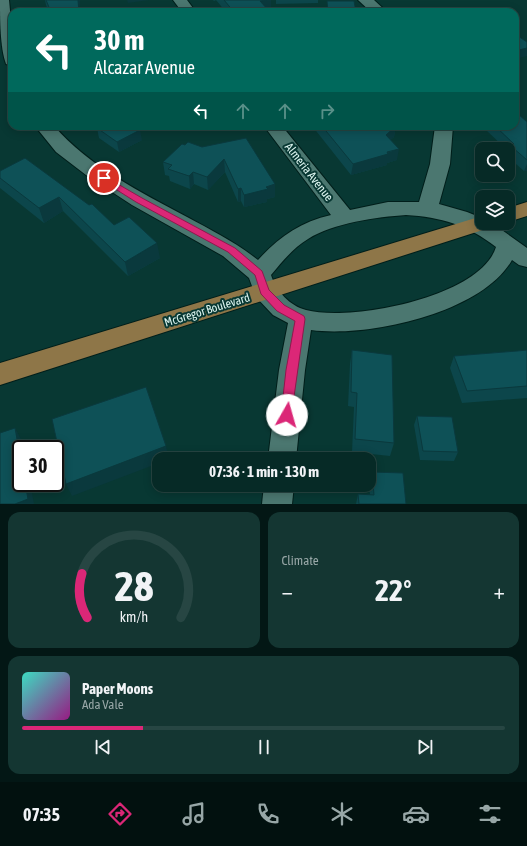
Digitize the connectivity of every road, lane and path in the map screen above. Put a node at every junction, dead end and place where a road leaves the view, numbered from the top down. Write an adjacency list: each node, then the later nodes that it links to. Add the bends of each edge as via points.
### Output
1 (2, 0): 4 (street)
2 (365, 0): 3 (street)
3 (375, 8)
4 (8, 46)
5 (47, 130): 17 (street, via 63,148 93,171 139,200 231,250)
6 (276, 130): 11 (street, Almeria Avenue)
7 (444, 130): 9 (street, via 440,164)
8 (527, 209): 10 (main road)
9 (427, 210): 11 (street, via 384,209 360,212); 12 (street)
10 (515, 213)
11 (345, 218): 17 (street, via 309,229 280,249)
12 (475, 222)
13 (475, 225): 17 (main road, McGregor Boulevard)
14 (488, 230): 15 (street)
15 (507, 245): 16 (street); 18 (street, via 506,252 493,271 454,297 429,307 373,320 332,323)
16 (527, 260)
17 (262, 282): 18 (street, via 281,308); 19 (main road, McGregor Boulevard)
18 (300, 319): 20 (street)
19 (0, 374)
20 (283, 452)
21 (279, 492): 22 (street)
22 (278, 504)

